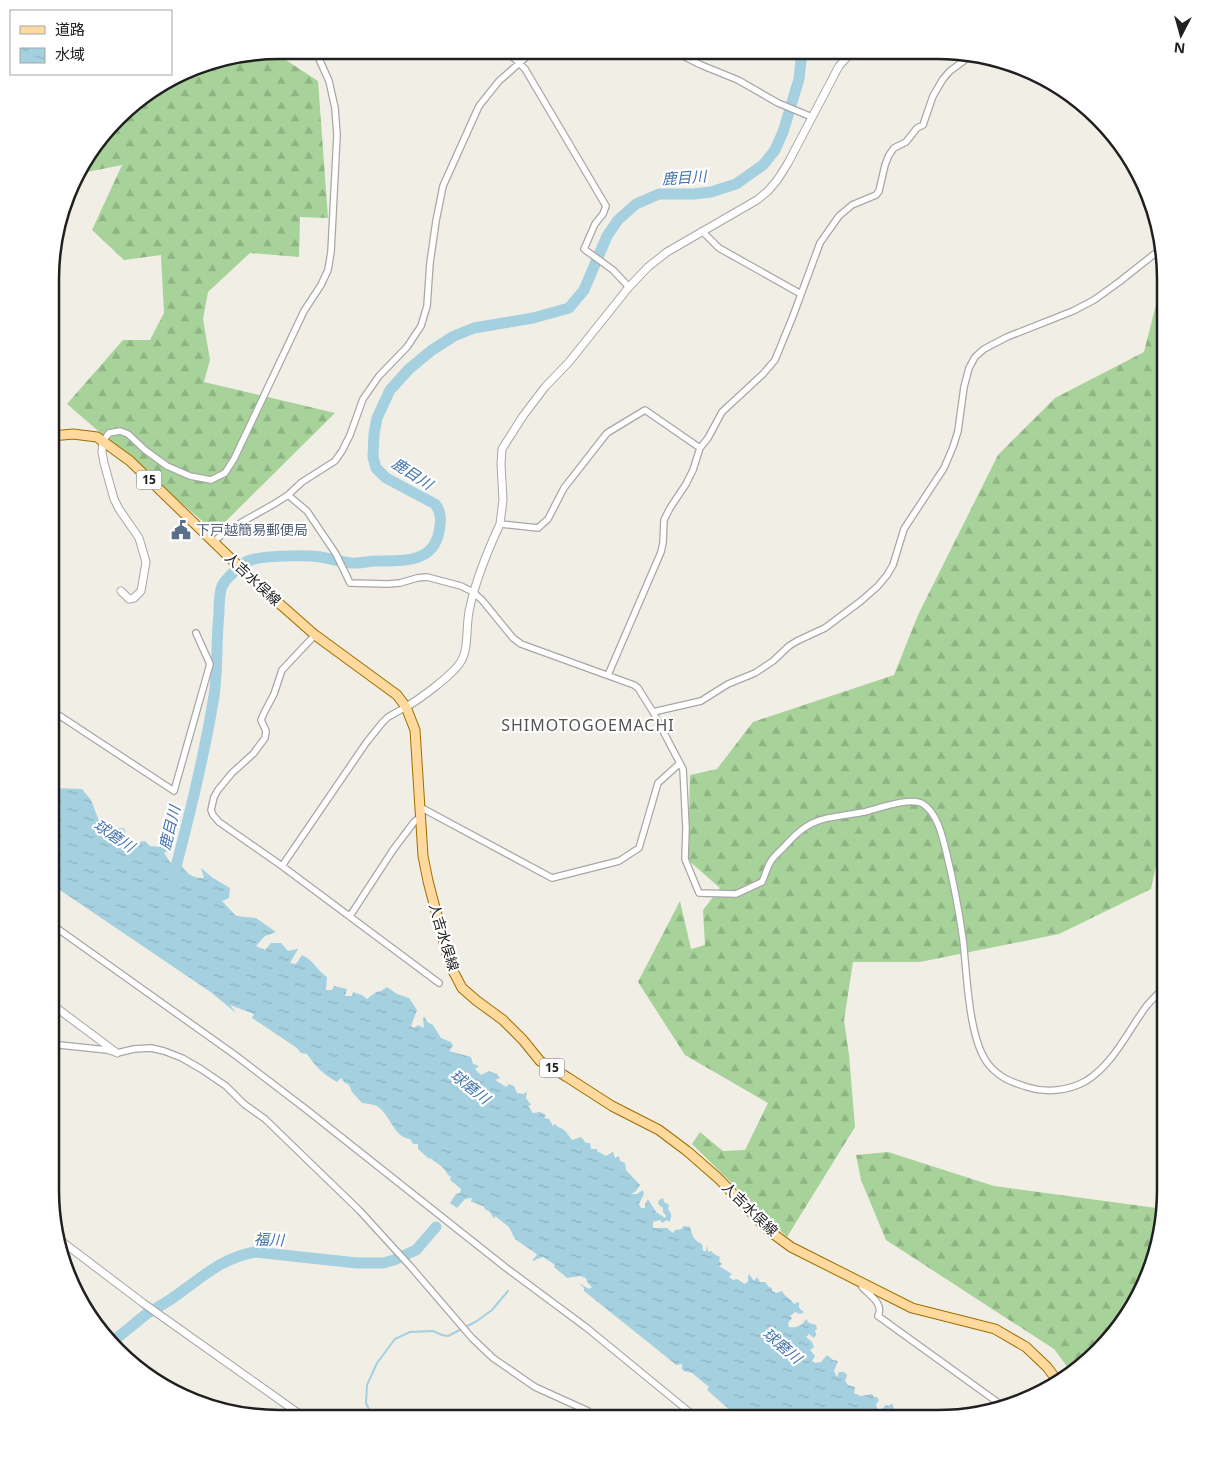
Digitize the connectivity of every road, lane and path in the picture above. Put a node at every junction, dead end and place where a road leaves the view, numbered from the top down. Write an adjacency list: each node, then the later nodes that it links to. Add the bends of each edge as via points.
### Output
1 (319, 59): 15 (street, via 329,81 335,108 328,270 304,311 234,459 225,473 211,480 190,476 167,466 120,431 110,432)
2 (516, 59): 8 (street)
3 (521, 59): 8 (street)
4 (523, 59): 8 (street)
5 (689, 59): 9 (street)
6 (845, 59): 9 (street)
7 (964, 61): 13 (street, via 943,79 923,125 889,155 879,191 839,216 820,243)
8 (519, 62): 12 (street, via 606,206 584,249 613,270); 17 (street, via 479,106 443,186 430,263 427,306 421,326 362,399 350,436 335,461)
9 (812, 117): 10 (street, via 788,163 768,191)
10 (702, 231): 12 (street, via 667,252); 13 (street, via 719,248)
11 (1155, 253): 26 (street, via 1094,300 1007,337 975,357 964,387 958,431 944,468 904,530 888,575 861,602 825,628 789,646 774,662 755,673 728,684 701,701)
12 (628, 286): 18 (street, via 606,317 545,387 508,438 502,450)
13 (801, 294): 16 (street, via 775,360 722,412)
14 (59, 435): 15 (main road, 人吉水俣線 / 15, via 72,434)
15 (103, 441): 19 (main road, 人吉水俣線 / 15, via 130,461); 20 (street, via 104,464 114,499 138,538 146,562 142,591 129,599)
16 (700, 448): 18 (street, via 645,410 607,433 564,488 548,519 538,528); 24 (street, via 686,484 664,520 661,552)
17 (288, 495): 19 (street, via 224,532); 21 (street, via 307,511 336,554 350,583 388,584 427,577)
18 (500, 524): 21 (street)
19 (213, 542): 23 (main road, 人吉水俣線 / 15)
20 (122, 591)
21 (473, 592): 24 (street, via 521,644); 25 (street, via 460,663)
22 (196, 633): 27 (street, via 210,664 174,792)
23 (315, 635): 25 (main road, 人吉水俣線 / 15, via 397,695); 30 (street, via 282,670 261,720 266,730 265,738 218,790 211,810 220,822)
24 (608, 675): 26 (street, via 634,685)
25 (406, 707): 29 (main road, 人吉水俣線 / 15, via 415,730); 30 (street, via 382,723 366,743)
26 (653, 712): 28 (street)
27 (59, 715)
28 (679, 764): 29 (street, via 658,783 639,848 619,861 552,878); 34 (street, via 683,769 685,795 685,860 699,893 736,894 762,882 770,862 797,833 824,818 902,802 922,803 942,836 952,876 969,1001 982,1054 988,1064 1009,1082 1058,1091 1086,1081 1112,1056)
29 (420, 812): 31 (street); 39 (main road, 人吉水俣線 / 15, via 428,881 450,966 462,988 503,1020 540,1061 612,1106 659,1130 687,1151 768,1230 791,1247)
30 (282, 866): 31 (street)
31 (350, 916): 33 (street)
32 (59, 930): 44 (street, via 235,1055)
33 (439, 982)
34 (1157, 995)
35 (59, 1011): 37 (street)
36 (59, 1045): 37 (street)
37 (117, 1053): 43 (street, via 151,1048 164,1051 182,1058 226,1086 360,1211 492,1358 535,1387)
38 (65, 1244): 42 (street)
39 (862, 1282): 40 (main road, 人吉水俣線 / 15, via 912,1308 995,1329 1026,1347); 41 (street, via 862,1287 879,1305 878,1316)
40 (1054, 1377)
41 (997, 1402)
42 (294, 1410)
43 (586, 1410)
44 (688, 1410)

